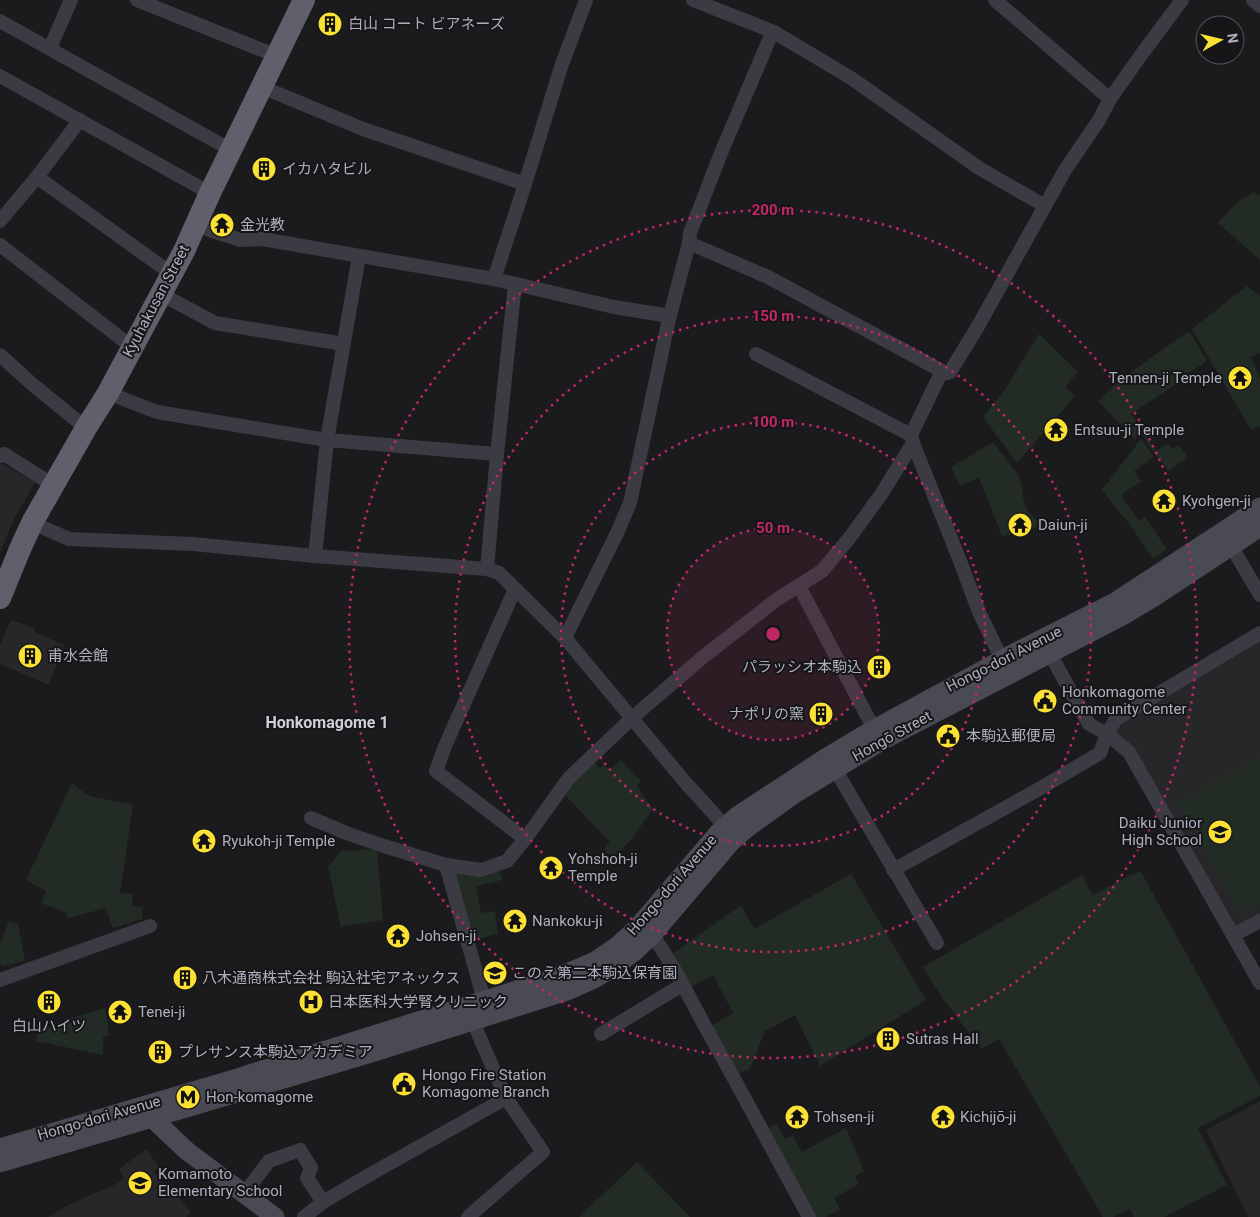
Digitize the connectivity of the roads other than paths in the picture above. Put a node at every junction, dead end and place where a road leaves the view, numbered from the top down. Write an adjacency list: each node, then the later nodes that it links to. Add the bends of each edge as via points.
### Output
1 (71, 0): 12 (street)
2 (137, 0): 13 (street)
3 (304, 0): 13 (highway, Kyuhakusan Street)
4 (586, 0): 20 (street, via 561,67)
5 (693, 0): 11 (street)
6 (995, 0): 16 (street)
7 (1182, 0): 16 (street)
8 (1253, 0): 9 (street)
9 (1260, 6)
10 (0, 20): 12 (street)
11 (774, 32): 22 (street, via 850,78 979,168); 25 (street, via 721,153)
12 (50, 48): 18 (street)
13 (277, 56): 15 (highway, Kyuhakusan Street)
14 (0, 76): 17 (street)
15 (262, 87): 18 (highway, Kyuhakusan Street); 20 (street, via 363,129)
16 (1110, 100): 22 (street)
17 (80, 120): 19 (street); 21 (street)
18 (231, 150): 21 (highway, Kyuhakusan Street)
19 (37, 177): 23 (street); 28 (street)
20 (525, 184): 29 (street)
21 (210, 193): 24 (highway, Kyuhakusan Street)
22 (1045, 206): 37 (street, via 950,372)
23 (0, 221)
24 (196, 224): 27 (street, via 241,240 262,239); 28 (highway, Kyuhakusan Street)
25 (689, 243): 32 (street); 37 (street, via 768,278)
26 (0, 246): 34 (street)
27 (359, 256): 29 (street); 33 (street)
28 (172, 274): 31 (highway, Kyuhakusan Street)
29 (494, 279): 30 (street)
30 (515, 284): 32 (street, via 614,307); 42 (street)
31 (161, 294): 33 (street, via 215,323); 34 (highway, Kyuhakusan Street)
32 (670, 316): 56 (street, via 630,503)
33 (344, 344): 41 (street)
34 (132, 347): 38 (highway, Kyuhakusan Street)
35 (0, 354): 39 (street)
36 (756, 354): 40 (street)
37 (942, 371): 40 (street)
38 (108, 393): 39 (highway, Kyuhakusan Street); 41 (street, via 157,412)
39 (86, 428): 44 (highway, Kyuhakusan Street)
40 (912, 439): 51 (street, via 882,493 851,536 822,571); 58 (street, via 979,612)
41 (327, 440): 42 (street); 49 (street)
42 (497, 454): 50 (street)
43 (0, 456): 44 (street, via 4,454)
44 (53, 485): 46 (highway, Kyuhakusan Street)
45 (1260, 507): 48 (main road, Hongo-dori Avenue)
46 (33, 521): 49 (street, via 69,539 193,544); 54 (highway, Kyuhakusan Street)
47 (1260, 526): 48 (main road, Hongō Street)
48 (1226, 539): 53 (street); 57 (main road, Hongō Street, via 1147,601); 58 (main road, Hongo-dori Avenue)
49 (315, 556): 50 (street)
50 (487, 569): 52 (street, via 499,573)
51 (799, 586): 59 (street, via 716,647); 60 (street)
52 (515, 589): 56 (street); 66 (street, via 436,771)
53 (1260, 595)
54 (0, 598)
55 (1260, 633): 61 (street, via 1116,719)
56 (565, 638): 59 (street)
57 (1050, 654): 58 (main road, Hongō Street); 61 (street, via 1089,724)
58 (1006, 667): 60 (main road, Hongo-dori Avenue); 62 (main road, Hongō Street)
59 (632, 718): 65 (street); 66 (street, via 569,778)
60 (874, 729): 65 (main road, Hongo-dori Avenue, via 824,759)
61 (1107, 734): 68 (street, via 1100,753); 71 (street, via 1129,752)
62 (835, 769): 63 (main road, Hongō Street); 68 (street)
63 (762, 817): 65 (main road, Hongo-dori Avenue, via 747,828)
64 (311, 818): 67 (street, via 346,833)
65 (728, 829): 72 (main road, Hongo-dori Avenue); 77 (main road, Hongo-dori Avenue, via 617,946 555,978)
66 (526, 839): 67 (street, via 507,860 482,870)
67 (446, 865): 77 (street)
68 (893, 870): 73 (street)
69 (1260, 921): 71 (street)
70 (150, 926): 74 (street)
71 (1233, 935): 75 (street)
72 (652, 936): 76 (street); 77 (main road, Hongo-dori Avenue, via 594,979 567,990)
73 (938, 943)
74 (0, 980)
75 (1260, 983)
76 (682, 985): 78 (street); 89 (street)
77 (476, 1008): 79 (street, via 479,1036); 80 (main road, Hongo-dori Avenue); 81 (main road, Hongo-dori Avenue, via 366,1054)
78 (601, 1034)
79 (506, 1098): 85 (street); 88 (street, via 543,1152)
80 (137, 1107): 81 (main road); 82 (main road, Hongo-dori Avenue)
81 (152, 1118): 83 (main road, Hongo-dori Avenue); 84 (main road, via 187,1151)
82 (0, 1148)
83 (0, 1163)
84 (244, 1194): 85 (street, via 269,1161 300,1150 310,1168 308,1178); 86 (main road)
85 (322, 1202): 87 (street)
86 (275, 1217)
87 (304, 1217)
88 (468, 1217)
89 (809, 1217)

